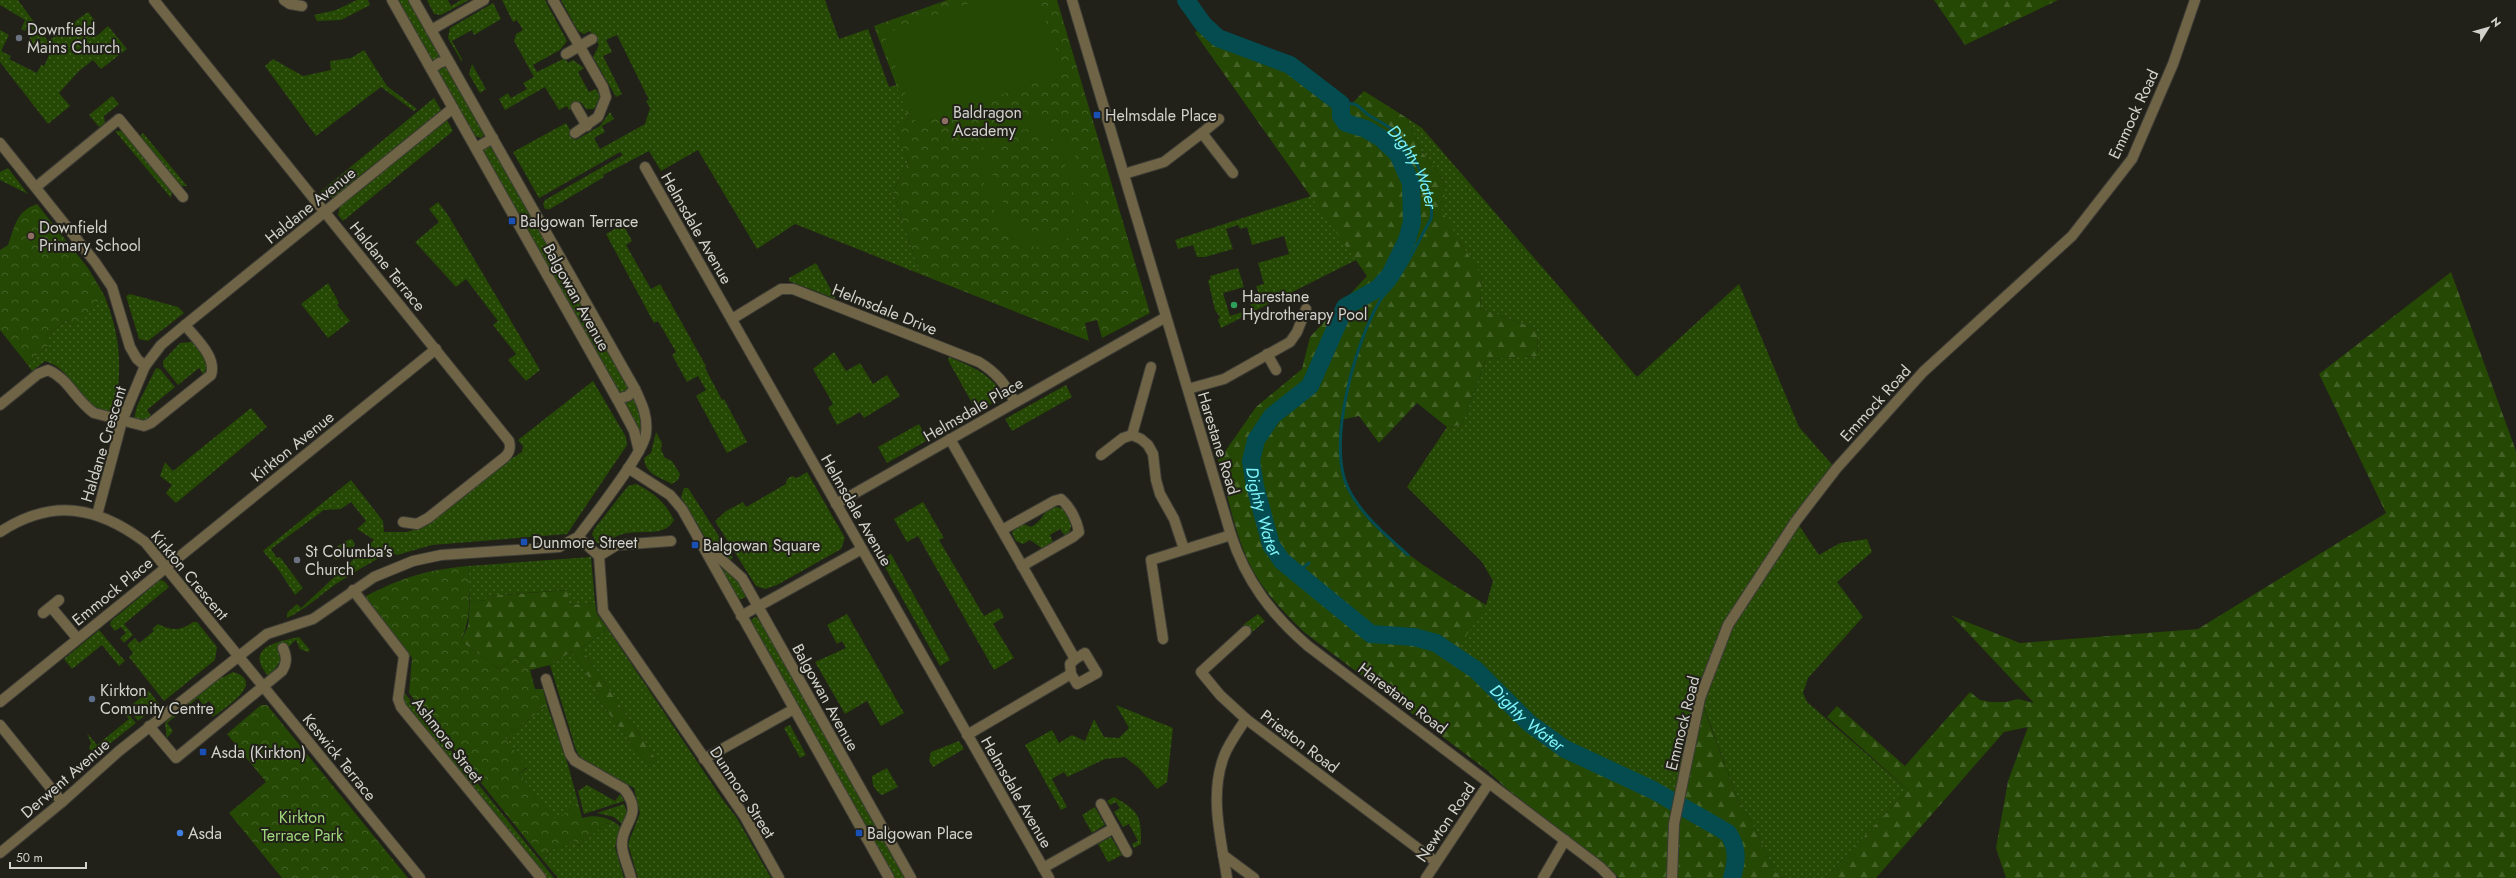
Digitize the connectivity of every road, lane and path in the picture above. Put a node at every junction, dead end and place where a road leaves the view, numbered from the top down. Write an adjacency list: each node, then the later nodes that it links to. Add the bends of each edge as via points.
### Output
1 (154, 0): 30 (street, Haldane Terrace)
2 (284, 0): 9 (street)
3 (392, 0): 15 (street, Balgowan Avenue)
4 (414, 0): 10 (street, Balgowan Avenue)
5 (484, 0): 10 (street)
6 (553, 0): 12 (street)
7 (1072, 0): 27 (street, Harestane Road)
8 (2195, 0): 109 (street, Emmock Road, via 2173,64 2132,159 2072,236 1918,378 1836,469 1792,528 1728,625 1700,698 1674,824)
9 (302, 6)
10 (431, 30): 14 (street, Balgowan Avenue)
11 (592, 39): 12 (street)
12 (579, 47): 13 (street); 19 (street, via 603,87 606,97 598,117)
13 (566, 54)
14 (448, 60): 15 (street); 22 (street, Balgowan Avenue)
15 (431, 70): 17 (street, Balgowan Avenue)
16 (576, 107): 19 (street)
17 (452, 108): 24 (street, Balgowan Avenue); 30 (street, Haldane Avenue)
18 (1219, 119): 21 (street)
19 (587, 126): 20 (street)
20 (575, 133)
21 (1202, 133): 26 (street); 27 (street, via 1164,162)
22 (493, 138): 24 (street); 40 (street, Balgowan Avenue)
23 (0, 143): 28 (street)
24 (476, 148): 42 (street, Balgowan Avenue)
25 (645, 167): 33 (street, Helmsdale Avenue)
26 (1233, 173)
27 (1124, 174): 32 (street, Harestane Road)
28 (36, 187): 29 (street, via 119,119); 37 (street, via 96,262 112,287 130,347 136,359)
29 (183, 197)
30 (326, 212): 34 (street, Haldane Avenue); 35 (street, Haldane Terrace)
31 (1306, 310): 36 (street, via 1294,338)
32 (1166, 317): 41 (street, Harestane Road); 43 (street, Helmsdale Place)
33 (732, 319): 43 (street, Helmsdale Drive, via 781,289 793,289 979,362 994,371); 51 (street, Helmsdale Avenue)
34 (185, 325): 37 (street, Haldane Avenue, via 161,345); 45 (street, via 211,358 214,367 211,375 151,423 144,426)
35 (436, 349): 53 (street, Haldane Terrace, via 510,446 509,453 428,518 417,524); 63 (street, Kirkton Avenue)
36 (1267, 354): 39 (street); 41 (street, via 1224,380)
37 (145, 366): 45 (street, Haldane Crescent)
38 (1151, 366): 46 (street)
39 (1276, 370)
40 (635, 389): 42 (street, via 628,396); 48 (street, Balgowan Avenue, via 647,417 646,435)
41 (1188, 389): 56 (street, Harestane Road)
42 (618, 399): 48 (street, Balgowan Avenue, via 634,431)
43 (1015, 402): 47 (street, Helmsdale Place)
44 (0, 404): 45 (street, via 38,374 48,370 60,375 94,413)
45 (122, 421): 52 (street, Haldane Crescent)
46 (1132, 435): 49 (street, via 1123,438); 61 (street, via 1141,439 1153,454 1160,494 1174,519)
47 (950, 439): 51 (street, Helmsdale Place); 54 (street)
48 (639, 451): 50 (street, Derwent Avenue)
49 (1101, 455)
50 (628, 468): 57 (street, Derwent Avenue); 59 (street, Balgowan Avenue, via 670,495 682,509)
51 (836, 504): 60 (street, Helmsdale Avenue)
52 (97, 515): 55 (street, Kirkton Crescent, via 70,510 42,513 12,524); 63 (street, Kirkton Crescent, via 122,525 145,542)
53 (403, 522)
54 (1002, 530): 64 (street); 64 (street, via 1054,501 1061,499 1067,504 1078,524 1079,532)
55 (0, 532)
56 (1231, 536): 61 (street); 87 (street, Harestane Road, via 1250,580 1286,627)
57 (578, 537): 62 (street); 65 (street, Derwent Avenue, via 559,547 441,555 413,561)
58 (671, 541): 62 (street, via 616,545)
59 (702, 542): 68 (street, Balgowan Avenue, via 742,578); 70 (street, Balgowan Avenue, via 707,556)
60 (862, 549): 68 (street); 85 (street, Helmsdale Avenue)
61 (1184, 549): 73 (street, via 1151,560)
62 (599, 556): 86 (street, Dunmore Street, via 603,611)
63 (166, 566): 72 (street, Emmock Place); 75 (street, Kirkton Crescent)
64 (1022, 566): 76 (street)
65 (352, 590): 75 (street, Derwent Avenue, via 313,618 267,634); 98 (street, Ashmore Street, via 404,656 398,699 401,707)
66 (60, 600): 67 (street, Emmock Place)
67 (51, 606): 69 (street, Emmock Place); 72 (street, Emmock Place)
68 (758, 607): 70 (street); 102 (street, Balgowan Avenue)
69 (43, 613)
70 (741, 616): 81 (street, Balgowan Avenue)
71 (1246, 631): 82 (street, Prieston Road, via 1201,672)
72 (77, 638): 80 (street, Emmock Place)
73 (1163, 639)
74 (283, 648): 79 (street, via 286,664 282,671)
75 (237, 655): 79 (street, Keswick Terrace); 84 (street, Derwent Avenue)
76 (1075, 659): 77 (street, via 1070,664); 77 (street, via 1085,653 1097,673 1077,684)
77 (1071, 674): 85 (street)
78 (546, 678): 99 (street, via 570,754 575,761 624,789 629,795 634,812 622,845)
79 (263, 686): 84 (street, via 176,758); 97 (street, Keswick Terrace)
80 (0, 702)
81 (794, 709): 86 (street); 101 (street, Balgowan Avenue)
82 (1246, 720): 94 (street, via 1223,756 1216,785 1216,806); 95 (street, Prieston Road)
83 (0, 725): 88 (street)
84 (149, 726): 88 (street, Derwent Avenue)
85 (966, 735): 96 (street, Helmsdale Avenue)
86 (704, 759): 100 (street, Dunmore Street, via 745,817)
87 (1489, 783): 91 (street, Harestane Road); 95 (street, Newton Road)
88 (62, 802): 93 (street, Derwent Avenue)
89 (1101, 804): 90 (street)
90 (1114, 828): 92 (street); 96 (street, Helmsdale Avenue)
91 (1565, 840): 107 (street); 108 (street, Harestane Road)
92 (1128, 852)
93 (0, 853)
94 (1223, 855): 104 (street); 105 (street)
95 (1436, 862): 106 (street, Newton Road)
96 (1043, 868): 103 (street, Helmsdale Avenue)
97 (420, 878)
98 (541, 878)
99 (632, 878)
100 (779, 878)
101 (889, 878)
102 (911, 878)
103 (1049, 878)
104 (1227, 878)
105 (1254, 878)
106 (1426, 878)
107 (1542, 878)
108 (1611, 878)
109 (1672, 878)

